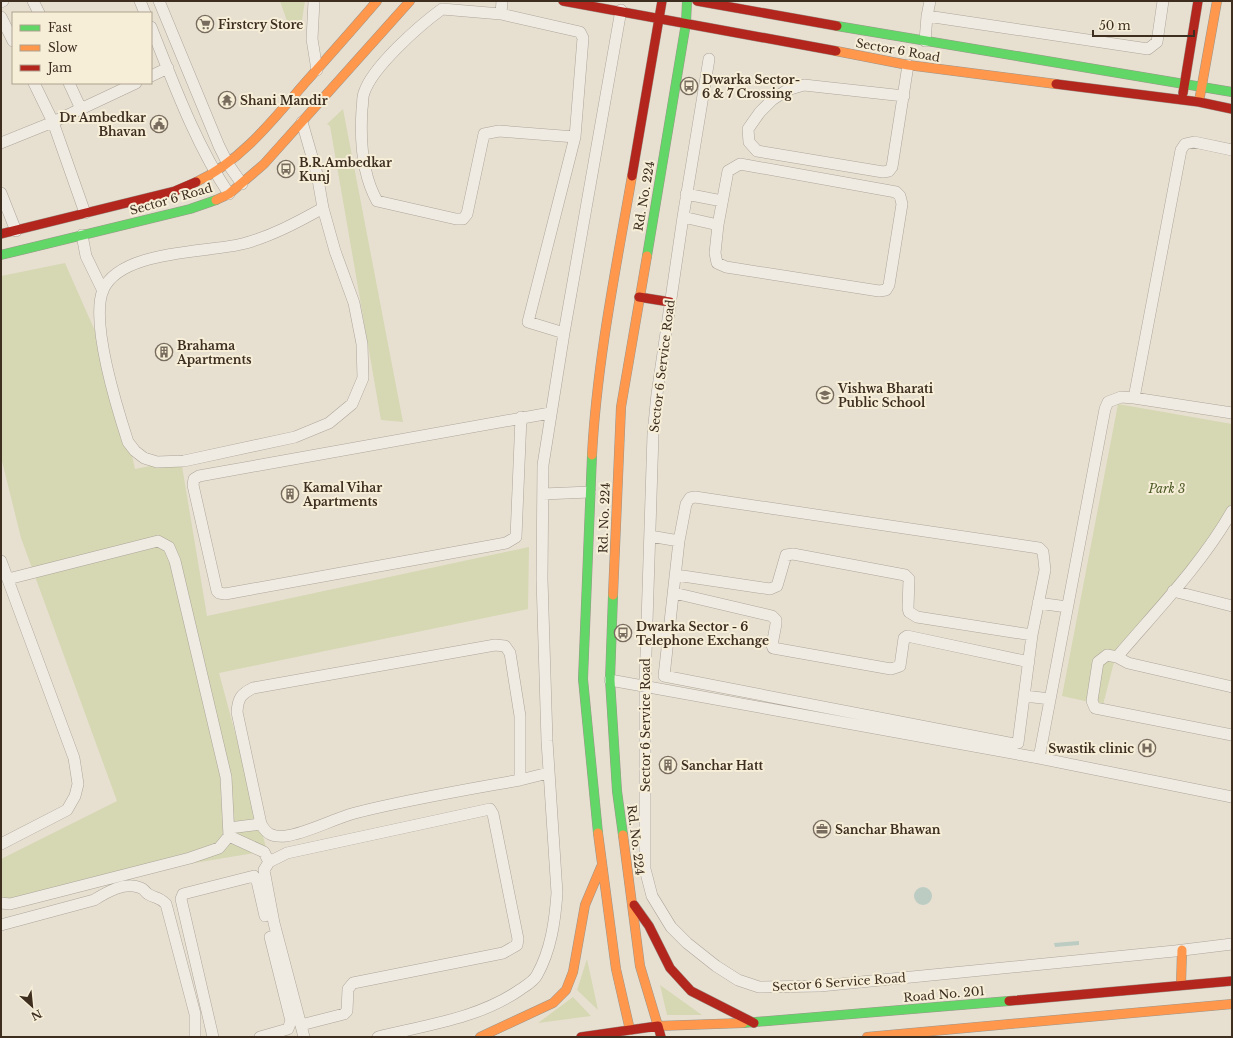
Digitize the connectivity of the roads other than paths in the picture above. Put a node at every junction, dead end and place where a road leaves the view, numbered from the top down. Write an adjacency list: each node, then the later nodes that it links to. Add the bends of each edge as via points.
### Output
1 (33, 1): 18 (street)
2 (140, 1): 19 (street)
3 (159, 1): 49 (street)
4 (314, 1): 31 (street, via 312,39)
5 (377, 1): 31 (main road, Sector 6 Road)
6 (410, 1): 45 (main road, Sector 6 Road)
7 (502, 1): 20 (street)
8 (563, 1): 17 (main road, Sector 6 Road)
9 (662, 1): 23 (main road, Rd. No. 224)
10 (687, 1): 24 (main road, Rd. No. 224)
11 (697, 1): 16 (main road, Sector 6 Road)
12 (930, 1): 21 (street)
13 (1163, 1): 21 (street, via 1157,42 1148,49)
14 (1198, 1): 33 (main road)
15 (1217, 1): 37 (main road)
16 (714, 3): 27 (main road, Sector 6 Road)
17 (621, 10): 23 (main road, Sector 6 Road); 67 (street)
18 (38, 12)
19 (145, 12)
20 (501, 14): 46 (street, via 580,32 583,38); 46 (street, via 442,9 423,23 378,70 364,93 361,126 363,158 377,201 463,219 467,214 484,134 499,131)
21 (927, 16): 27 (street)
22 (1, 17): 26 (street)
23 (659, 18): 24 (main road, Sector 6 Road); 72 (main road, Rd. No. 224, via 609,306 594,413)
24 (686, 24): 29 (main road, Sector 6 Road); 65 (main road, Rd. No. 224)
25 (152, 29): 30 (street)
26 (12, 39)
27 (925, 41): 33 (main road, Sector 6 Road)
28 (709, 59): 54 (street, Sector 6 Service Road)
29 (908, 65): 39 (street); 40 (main road, Sector 6 Road)
30 (168, 68): 32 (street); 50 (street)
31 (316, 70): 49 (main road, Sector 6 Road, via 286,105)
32 (152, 76)
33 (1184, 83): 37 (main road, Sector 6 Road); 40 (main road)
34 (34, 84): 44 (street)
35 (69, 84): 42 (street)
36 (134, 84): 42 (street)
37 (1202, 86): 38 (main road, Sector 6 Road); 41 (main road)
38 (1232, 92)
39 (904, 96): 39 (street, via 892,167 889,171 882,172 757,151 749,142 748,129 760,112 772,100 804,85)
40 (1181, 100): 41 (main road, Sector 6 Road)
41 (1199, 102): 43 (main road, Sector 6 Road)
42 (81, 109): 44 (street)
43 (1232, 109)
44 (53, 122): 47 (street); 57 (street)
45 (302, 122): 51 (main road, Sector 6 Road); 56 (street, via 317,174)
46 (576, 137): 67 (street, via 528,322)
47 (1, 143)
48 (1232, 150): 68 (street, via 1194,142 1185,144 1181,150)
49 (228, 164): 50 (main road, Sector 6 Road); 51 (street)
50 (215, 173): 53 (street); 57 (main road, Sector 6 Road, via 175,191)
51 (242, 184): 53 (main road, Sector 6 Road)
52 (1, 193): 60 (street)
53 (229, 194): 62 (main road, Sector 6 Road, via 190,209)
54 (686, 194): 55 (street); 58 (street, Sector 6 Service Road)
55 (722, 201): 59 (street); 59 (street, via 728,171 740,164 896,192 902,204 889,285 886,290 879,291 726,267 717,263 715,253)
56 (323, 208): 64 (street, via 268,235 243,244 152,258 131,265 108,280); 64 (street, via 354,303 362,344 363,378 352,404 329,423 295,438 184,461 157,462 144,458 128,442 102,348)
57 (85, 213): 60 (main road, Sector 6 Road)
58 (682, 217): 59 (street); 66 (street, Sector 6 Service Road)
59 (718, 225)
60 (16, 231): 61 (main road, Sector 6 Road)
61 (1, 234)
62 (82, 235): 63 (main road, Sector 6 Road); 64 (street, via 86,256)
63 (1, 256)
64 (103, 291)
65 (639, 297): 66 (main road); 91 (main road, Rd. No. 224, via 621,407)
66 (670, 302): 76 (street, Sector 6 Service Road, via 656,401)
67 (564, 333): 69 (street)
68 (1134, 398): 70 (street); 85 (street, via 1114,399 1108,402 1105,409)
69 (550, 412): 71 (street); 73 (street)
70 (1232, 413)
71 (521, 418): 71 (street, via 199,476 194,479 193,486 217,591 225,594 506,543 516,537)
72 (590, 492): 73 (street); 105 (main road, Rd. No. 224, via 584,679)
73 (543, 494): 98 (street, via 542,579)
74 (1232, 511): 75 (street)
75 (1228, 528): 81 (street)
76 (650, 536): 77 (street); 86 (street, Sector 6 Service Road)
77 (679, 541): 79 (street); 83 (street, via 686,504 690,498 695,497 1039,548 1043,552 1045,570)
78 (1, 561): 80 (street)
79 (676, 575): 82 (street); 88 (street, via 770,589 777,586 786,555 793,554 905,575 908,579 909,612 917,617)
80 (8, 579): 102 (street, via 158,541 169,547 175,561 226,777); 103 (street, via 74,758 78,784 67,810)
81 (1173, 592): 84 (street); 89 (street)
82 (674, 593): 87 (street); 90 (street, via 772,616 776,620 772,645 775,648 891,670 900,666 904,638 907,636)
83 (1038, 603): 85 (street); 88 (street)
84 (1232, 606)
85 (1067, 607): 95 (street)
86 (647, 631): 87 (street); 92 (street, Sector 6 Service Road)
87 (668, 633): 94 (street, via 664,672 666,676 1014,744 1020,740)
88 (1032, 635): 90 (street)
89 (1117, 657): 93 (street, via 1128,663); 96 (street, via 1107,654 1098,662 1092,701 1096,708)
90 (1029, 662): 94 (street)
91 (610, 680): 92 (street); 106 (main road, Rd. No. 224, via 617,791)
92 (645, 685): 97 (street); 111 (street, Sector 6 Service Road, via 647,881 652,896 671,927 704,957 738,980 759,987 820,986)
93 (1232, 688)
94 (1025, 696): 95 (street)
95 (1050, 699): 97 (street)
96 (1232, 735)
97 (1039, 758): 100 (street)
98 (548, 774): 99 (street); 123 (street, via 557,893 546,955 536,977 505,1000 478,1012)
99 (520, 780): 101 (street, via 355,813 286,836 273,836 265,832); 101 (street, via 520,716 510,652 505,646 487,646 253,688 241,694 237,712)
100 (1232, 798)
101 (261, 824): 102 (street)
102 (229, 832): 104 (street, via 264,852); 107 (street, via 219,848 190,858)
103 (1, 844)
104 (269, 862): 116 (street, via 264,870 265,881); 116 (street, via 287,853 490,809 518,939 517,945 503,952 353,983 348,990 347,1011 344,1014)
105 (601, 867): 118 (main road, Rd. No. 224, via 616,969); 124 (main road, via 585,905 573,972 566,990 553,1003)
106 (632, 902): 115 (main road, via 649,926 670,968 691,991); 117 (main road, Rd. No. 224, via 640,966)
107 (5, 903): 108 (street)
108 (14, 922): 109 (street); 119 (street, via 94,900 107,892 128,885 142,888 148,894 160,898 166,904 195,1014)
109 (1, 925)
110 (1232, 944): 111 (street, Sector 6 Service Road)
111 (1182, 950): 113 (main road)
112 (1232, 981): 113 (main road, Road No. 201)
113 (1181, 985): 115 (main road, Road No. 201)
114 (1232, 1004): 127 (main road)
115 (754, 1023): 117 (main road, Road No. 201)
116 (301, 1025): 122 (street)
117 (658, 1026): 118 (main road, Road No. 201); 126 (main road, Rd. No. 224)
118 (631, 1033): 125 (main road, Road No. 201)
119 (195, 1037)
120 (213, 1037): 121 (street, via 181,899 183,894 254,876 291,1021 288,1029)
121 (260, 1037)
122 (304, 1037)
123 (378, 1037)
124 (480, 1037)
125 (581, 1037)
126 (661, 1037)
127 (866, 1037)

